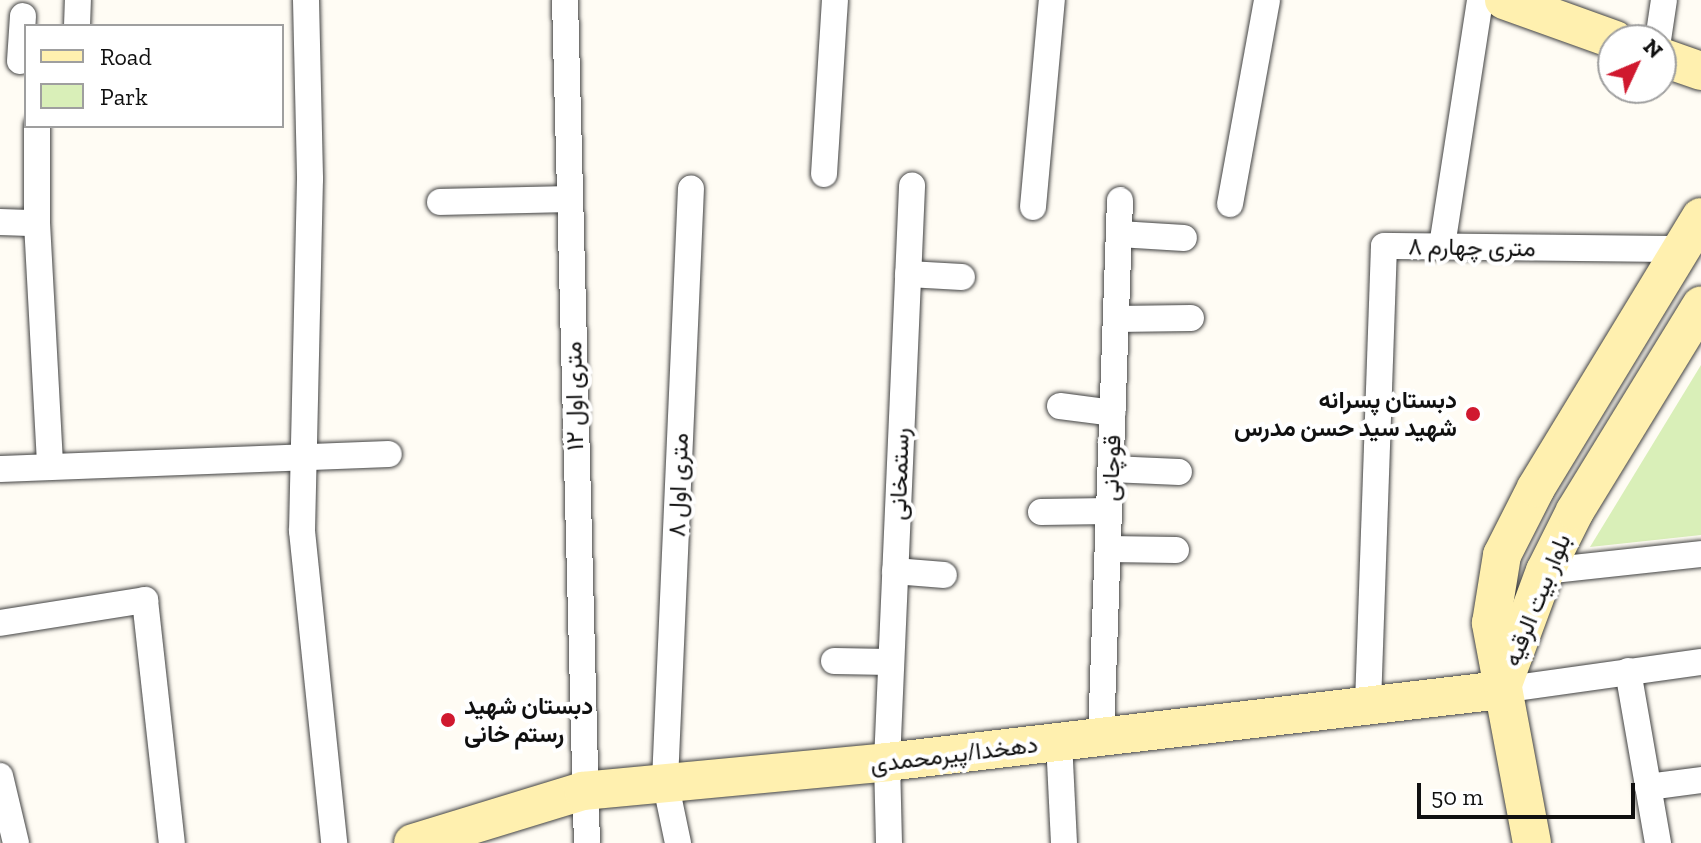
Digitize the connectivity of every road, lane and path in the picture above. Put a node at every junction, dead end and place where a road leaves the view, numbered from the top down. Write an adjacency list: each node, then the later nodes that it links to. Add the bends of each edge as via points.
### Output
1 (78, 0): 11 (street)
2 (306, 0): 40 (street, via 310,179)
3 (565, 0): 21 (street, ۱۲ متری اول)
4 (835, 0): 18 (street)
5 (1052, 0): 25 (street)
6 (1267, 0): 24 (street)
7 (1480, 0): 31 (street)
8 (1504, 0): 13 (main road)
9 (1664, 0): 12 (street)
10 (23, 16): 14 (street)
11 (77, 24)
12 (1660, 24)
13 (1597, 34)
14 (15, 61)
15 (1677, 63): 16 (main road)
16 (1701, 71)
17 (37, 128): 28 (street)
18 (824, 174)
19 (912, 186): 33 (street, رستمخانی)
20 (691, 189): 66 (street, ۸ متری اول)
21 (569, 199): 23 (street); 68 (street, ۱۲ متری اول)
22 (1120, 200): 29 (street, قوچانی)
23 (440, 202)
24 (1230, 204)
25 (1033, 207)
26 (1701, 217): 32 (main road, بلوار بیت الرقیه)
27 (0, 222): 28 (street)
28 (37, 223): 42 (street)
29 (1119, 234): 30 (street); 37 (street, قوچانی)
30 (1184, 238)
31 (1442, 246): 32 (street, ۸ متری چهارم); 60 (street, ۸ متری چهارم, via 1384,246)
32 (1682, 249): 59 (main road, بلوار بیت الرقیه, via 1536,488 1502,555 1491,623)
33 (908, 274): 34 (street); 51 (street, رستمخانی)
34 (962, 277)
35 (1701, 305): 52 (main road, بلوار بیت الرقیه)
36 (1191, 318): 37 (street)
37 (1116, 319): 39 (street, قوچانی)
38 (1060, 406): 39 (street)
39 (1113, 413): 44 (street, قوچانی)
40 (304, 454): 41 (street); 42 (street); 71 (street, via 302,531)
41 (389, 454)
42 (50, 463): 43 (street)
43 (0, 469)
44 (1111, 469): 45 (street); 46 (street, قوچانی)
45 (1179, 472)
46 (1109, 511): 47 (street); 48 (street, قوچانی)
47 (1041, 512)
48 (1108, 549): 49 (street); 61 (street, قوچانی)
49 (1176, 550)
50 (1701, 554): 52 (street)
51 (895, 571): 53 (street); 56 (street, رستمخانی)
52 (1545, 571): 59 (main road, بلوار بیت الرقیه)
53 (944, 575)
54 (0, 623): 70 (street, via 145,600)
55 (834, 661): 56 (street)
56 (891, 662): 63 (street, رستمخانی)
57 (1701, 662): 58 (street)
58 (1628, 671): 59 (street); 67 (street)
59 (1501, 690): 60 (main road, دهخدا/پیرمحمدی); 77 (main road)
60 (1368, 704): 61 (main road, دهخدا/پیرمحمدی)
61 (1101, 736): 62 (main road, دهخدا/پیرمحمدی)
62 (1059, 741): 63 (main road, دهخدا/پیرمحمدی); 76 (street)
63 (887, 762): 66 (main road, دهخدا/پیرمحمدی); 75 (street, رستمخانی)
64 (0, 780): 69 (street)
65 (1701, 780): 67 (street)
66 (665, 781): 68 (main road, دهخدا/پیرمحمدی); 74 (street, ۸ متری اول)
67 (1648, 787): 78 (street)
68 (583, 791): 72 (main road, دهخدا/پیرمحمدی); 73 (street, ۱۲ متری اول)
69 (16, 843)
70 (172, 843)
71 (334, 843)
72 (413, 843)
73 (587, 843)
74 (678, 843)
75 (889, 843)
76 (1064, 843)
77 (1532, 843)
78 (1658, 843)

